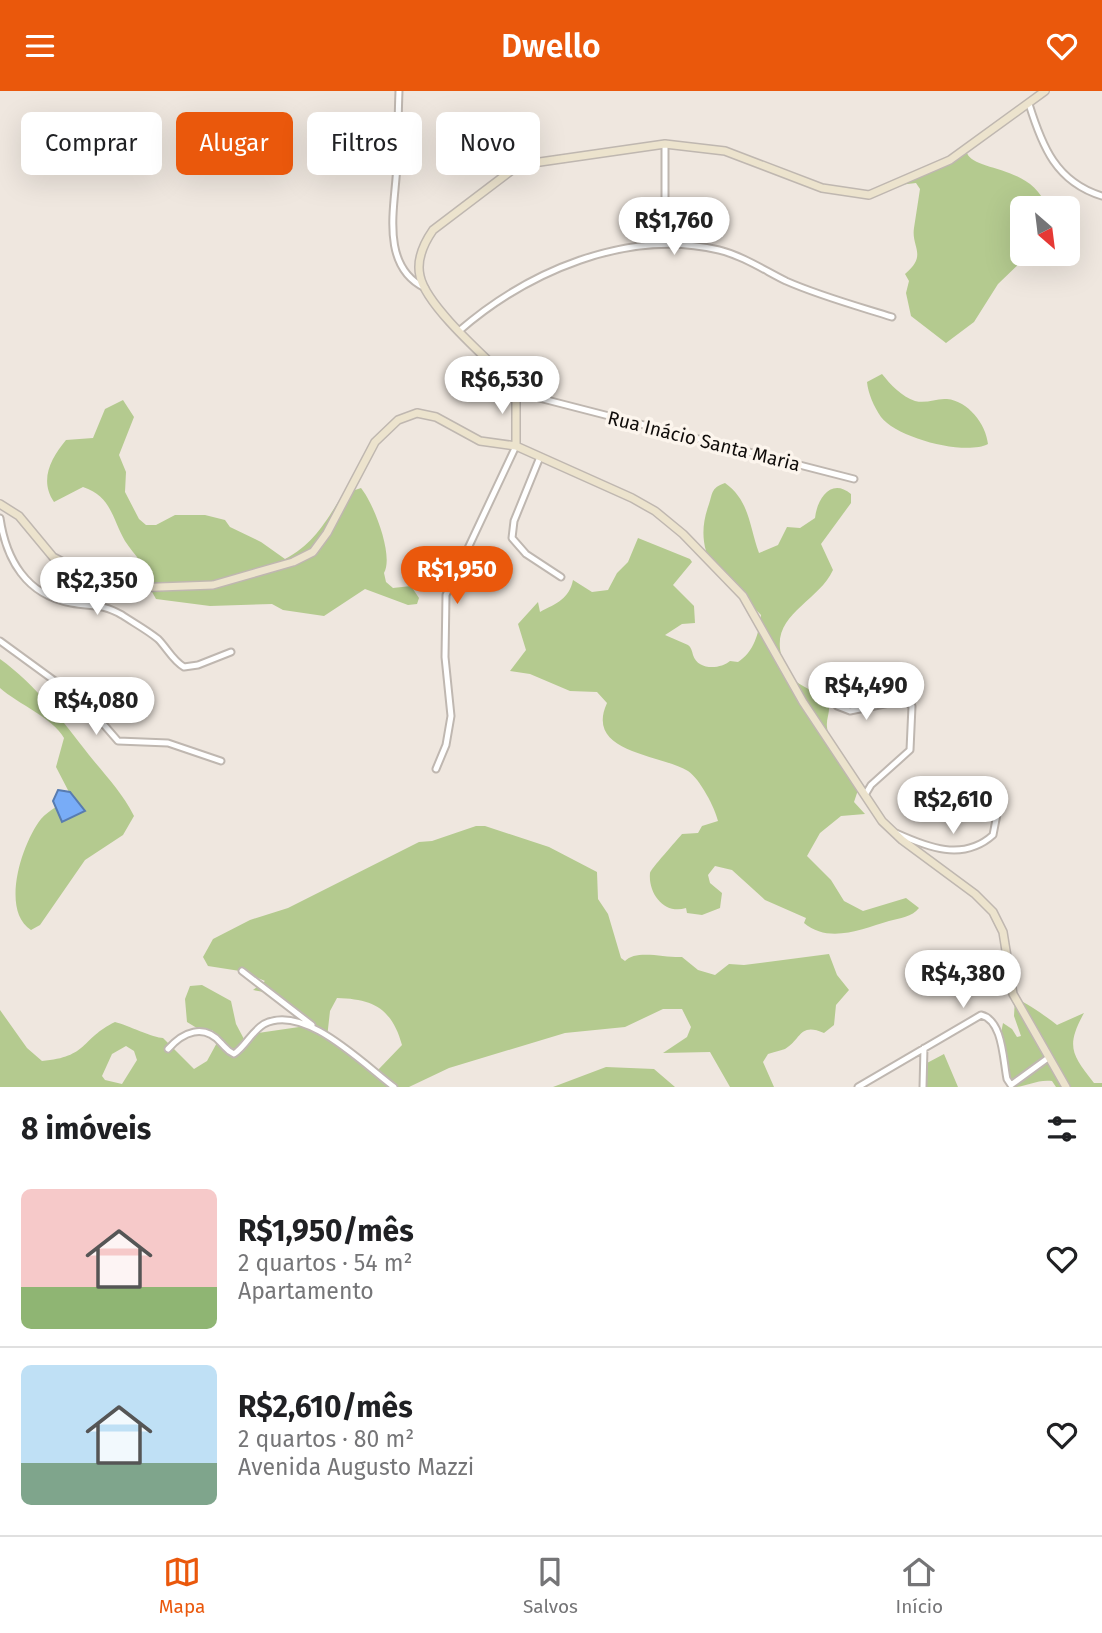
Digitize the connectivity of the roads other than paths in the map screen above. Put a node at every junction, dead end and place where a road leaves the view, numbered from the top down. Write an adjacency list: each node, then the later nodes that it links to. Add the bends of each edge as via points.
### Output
1 (399, 91): 7 (street, via 391,230 404,267 416,284)
2 (1045, 91): 3 (street)
3 (1029, 104): 4 (street, via 950,160 869,195 822,188 725,151); 5 (street, via 1041,143 1056,167)
4 (665, 144): 6 (street); 7 (street, via 512,170 433,230 419,265)
5 (1102, 197)
6 (666, 243): 8 (street, via 721,251 788,281); 9 (street, via 617,250 546,273)
7 (425, 288): 9 (street)
8 (892, 317)
9 (459, 331): 10 (street)
10 (516, 387): 11 (street); 13 (street, Rua Inácio Santa Maria, via 539,398)
11 (516, 446): 12 (street); 14 (street, via 480,441 425,413 407,416 375,442 313,552 273,569 195,588 132,588 64,564 39,543 19,516); 21 (street, via 444,602 451,716)
12 (540, 457): 16 (street, via 514,521 512,538 526,554); 22 (street, via 655,511 699,550 751,607 803,702)
13 (854, 479)
14 (0, 504)
15 (0, 518): 18 (street, via 5,547 16,570 55,598 99,604 114,611 152,634 184,667)
16 (561, 577)
17 (0, 641): 20 (street, via 85,703 118,741 158,741)
18 (232, 652)
19 (837, 706): 22 (street, via 850,711 904,700 912,706 910,750)
20 (221, 761)
21 (436, 769)
22 (865, 795): 24 (street)
23 (1000, 799): 24 (street, via 993,835 974,846 933,849)
24 (891, 830): 29 (street, via 993,912 1003,932 1013,994)
25 (242, 971): 26 (street)
26 (315, 1027): 28 (street, via 278,1019 252,1033 234,1054 214,1036 199,1031 181,1036); 30 (street)
27 (924, 1048): 29 (street, via 981,1016 996,1025 1009,1084 1017,1084); 31 (street); 32 (street)
28 (168, 1049)
29 (1048, 1058): 33 (street)
30 (394, 1087)
31 (858, 1087)
32 (923, 1087)
33 (1066, 1087)

